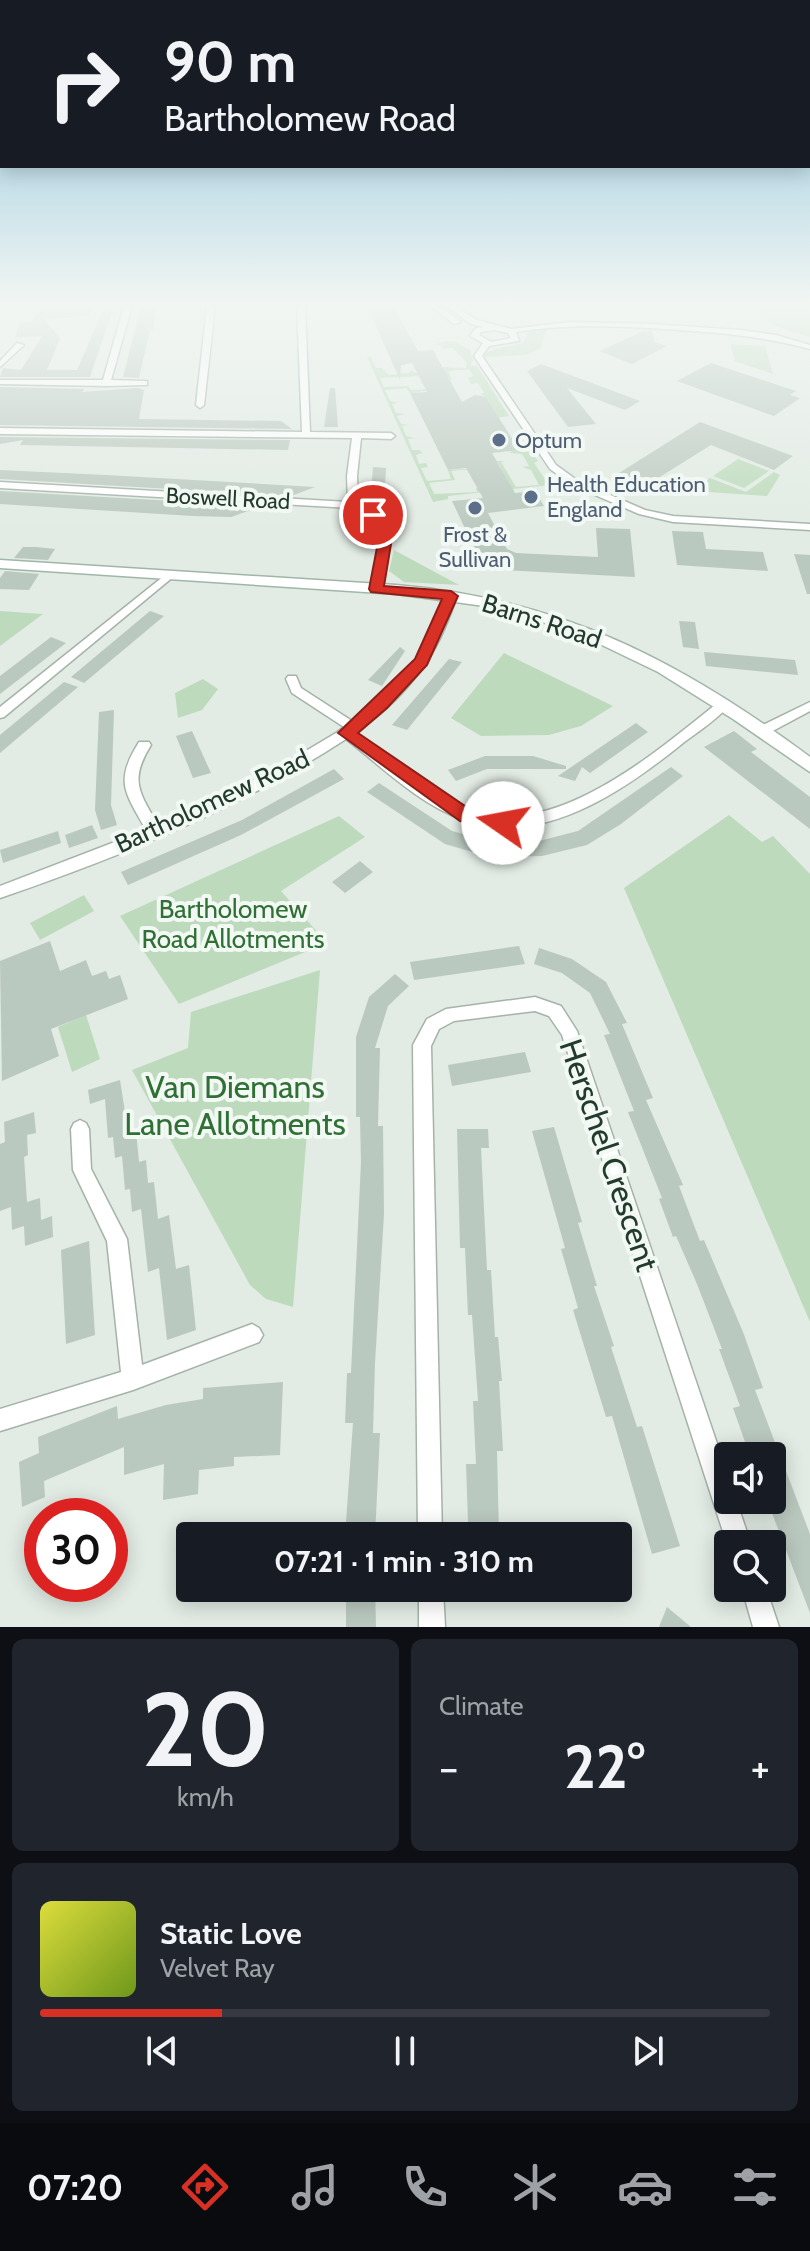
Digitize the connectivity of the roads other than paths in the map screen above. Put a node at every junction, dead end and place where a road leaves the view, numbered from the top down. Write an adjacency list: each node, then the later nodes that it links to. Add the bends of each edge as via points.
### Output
1 (0, 382): 6 (street)
2 (203, 382): 7 (street)
3 (304, 382): 9 (street)
4 (496, 382): 14 (street, via 553,467 575,483 642,512 673,519)
5 (144, 383): 6 (street)
6 (106, 384)
7 (200, 405)
8 (0, 431): 9 (street)
9 (306, 434): 10 (street)
10 (357, 435): 11 (street); 13 (street)
11 (391, 436)
12 (0, 485): 13 (street, Boswell Road)
13 (353, 505): 17 (street, via 373,515 387,532)
14 (810, 527)
15 (0, 564): 16 (street, Barns Road)
16 (169, 575): 17 (street, Barns Road); 22 (street)
17 (376, 589): 18 (street, Barns Road)
18 (451, 596): 20 (street, Barns Road, via 502,604 584,632 671,672); 23 (street, Bartholomew Road, via 422,661)
19 (292, 679): 23 (street, via 296,690)
20 (724, 704): 23 (street, via 585,803 532,823 467,816); 24 (street, Barns Road)
21 (810, 706): 24 (street)
22 (0, 714)
23 (350, 730): 27 (street, Bartholomew Road, via 295,765)
24 (764, 730): 26 (street, Barns Road)
25 (144, 745): 27 (street, via 130,764 130,787)
26 (810, 766)
27 (154, 831): 28 (street, Bartholomew Road)
28 (0, 892)
29 (80, 1129): 31 (street, via 82,1170 117,1239)
30 (252, 1335): 31 (street)
31 (133, 1379): 32 (street)
32 (0, 1420)
33 (430, 1522): 34 (street, Herschel Crescent, via 422,1045 433,1024 452,1014 535,1004 555,1011 569,1031)
34 (734, 1530)
35 (431, 1602): 37 (street)
36 (758, 1602): 38 (street)
37 (432, 1627)
38 (766, 1627)

